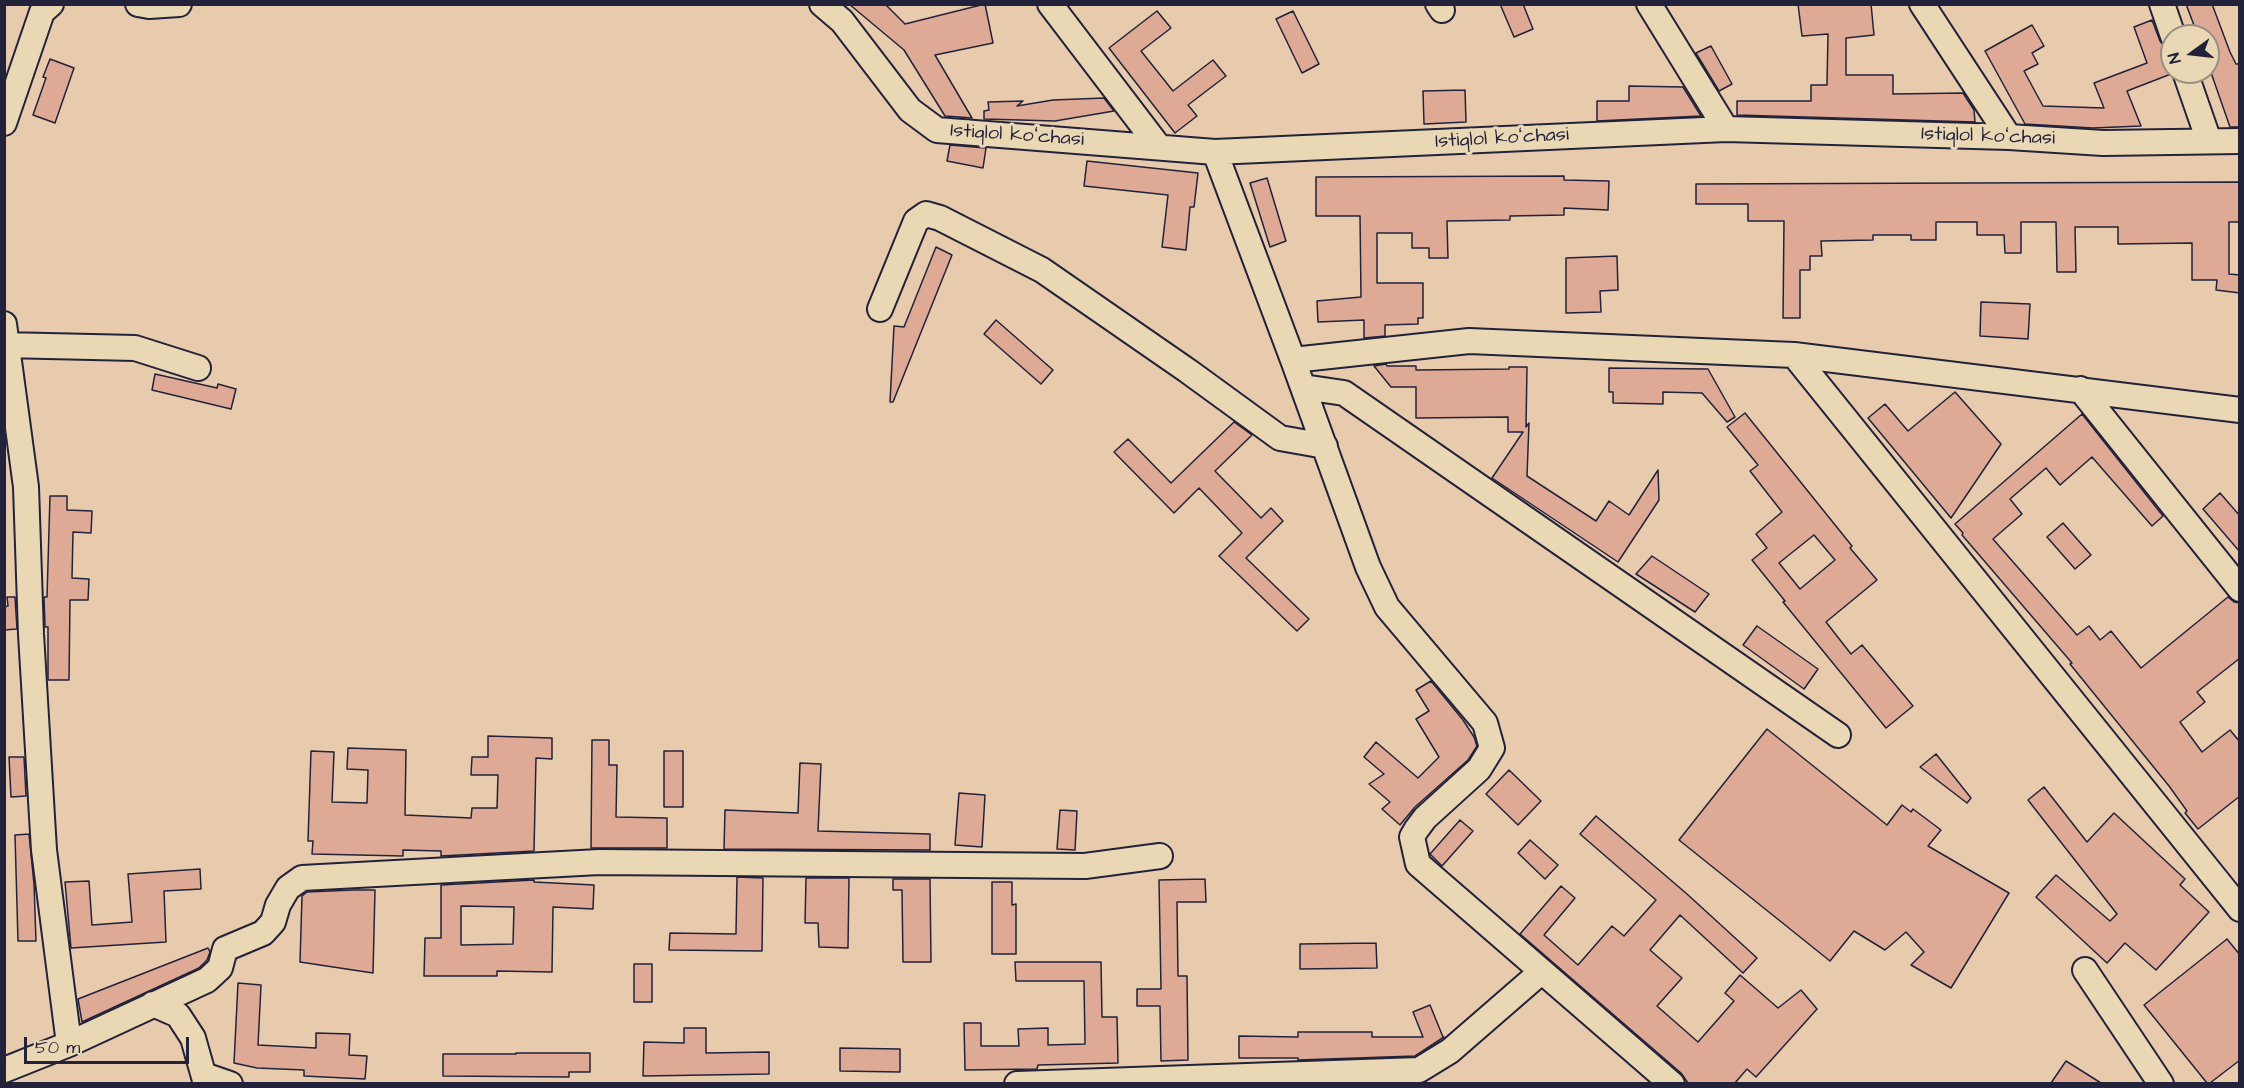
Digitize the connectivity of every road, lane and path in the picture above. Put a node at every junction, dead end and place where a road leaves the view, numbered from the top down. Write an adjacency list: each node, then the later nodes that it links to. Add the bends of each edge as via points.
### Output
1 (138, 4): 2 (street)
2 (178, 4)
3 (822, 4): 16 (street, Istiqlol koʻchasi, via 842,21 910,110 937,130)
4 (1050, 4): 16 (street)
5 (1649, 4): 12 (street)
6 (1922, 4): 13 (street)
7 (2162, 4): 9 (street)
8 (44, 7): 11 (street)
9 (2169, 24)
10 (2189, 84): 14 (street)
11 (6, 115)
12 (1726, 129): 13 (street, Istiqlol koʻchasi); 17 (street, Istiqlol koʻchasi)
13 (2009, 137): 14 (street, Istiqlol koʻchasi, via 2103,143)
14 (2209, 141): 15 (street, Istiqlol koʻchasi)
15 (2240, 141)
16 (1159, 147): 17 (street, Istiqlol koʻchasi)
17 (1215, 152): 21 (street)
18 (880, 309): 26 (street, via 916,221 926,214 940,218 1042,270 1280,438)
19 (5, 338): 22 (street, via 135,348); 34 (street, via 26,487 44,850)
20 (1794, 355): 21 (street, via 1469,341); 24 (street); 30 (street)
21 (1293, 360): 23 (street)
22 (198, 368)
23 (1303, 387): 26 (street); 28 (street, via 1344,393)
24 (2080, 389): 25 (street); 27 (street)
25 (2240, 410)
26 (1324, 446): 32 (street, via 1368,567 1387,607 1485,723 1492,748 1479,770 1416,830 1412,837 1418,864)
27 (2240, 589)
28 (1838, 735)
29 (1160, 856): 33 (street, via 1084,866 599,862 302,878 288,888 273,922 263,933 225,949 220,968 207,980)
30 (2240, 909)
31 (2085, 970): 40 (street)
32 (1541, 972): 38 (street, via 1450,1051 1419,1070); 39 (street)
33 (153, 1004): 34 (street); 36 (street, via 178,1015 193,1038)
34 (69, 1044): 35 (street)
35 (4, 1070)
36 (205, 1079): 37 (street)
37 (230, 1083)
38 (1017, 1083)
39 (1672, 1083)
40 (2161, 1083)

